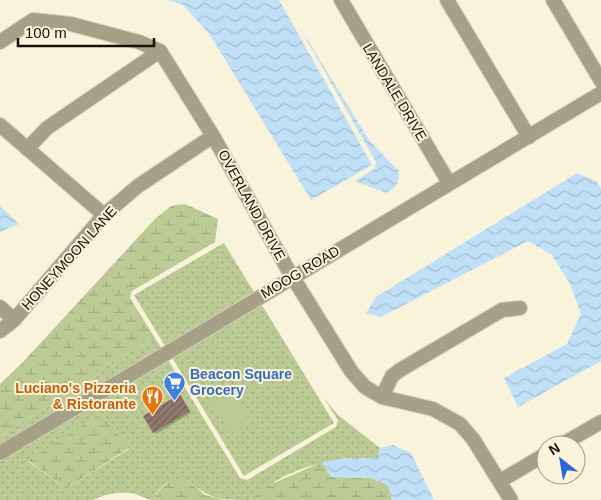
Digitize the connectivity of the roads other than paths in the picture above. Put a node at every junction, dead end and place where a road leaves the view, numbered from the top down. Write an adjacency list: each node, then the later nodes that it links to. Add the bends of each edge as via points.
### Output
1 (341, 0): 12 (street, LANDALE DRIVE)
2 (447, 0): 10 (street)
3 (553, 0): 6 (street)
4 (0, 42): 5 (street, via 33,20 71,24 139,42)
5 (160, 51): 9 (street, OVERLAND DRIVE); 11 (street, via 47,128)
6 (601, 81)
7 (601, 93): 10 (street, MOOG ROAD)
8 (0, 125): 11 (street)
9 (213, 136): 13 (street, HONEYMOON LANE, via 138,186); 14 (street, OVERLAND DRIVE)
10 (529, 137): 12 (street, MOOG ROAD)
11 (27, 149): 13 (street)
12 (449, 183): 14 (street, MOOG ROAD)
13 (104, 215): 17 (street, HONEYMOON LANE)
14 (293, 277): 19 (street, OVERLAND DRIVE, via 351,371 366,387); 22 (street, MOOG ROAD)
15 (0, 307): 17 (street)
16 (520, 308): 19 (street, via 502,310 400,370 392,376)
17 (14, 320): 18 (street, HONEYMOON LANE)
18 (0, 332)
19 (382, 397): 24 (street, OVERLAND DRIVE, via 433,409 452,418 473,439)
20 (601, 422): 21 (street)
21 (578, 435)
22 (0, 453)
23 (536, 460): 24 (street)
24 (500, 481): 25 (street, OVERLAND DRIVE)
25 (511, 500)

